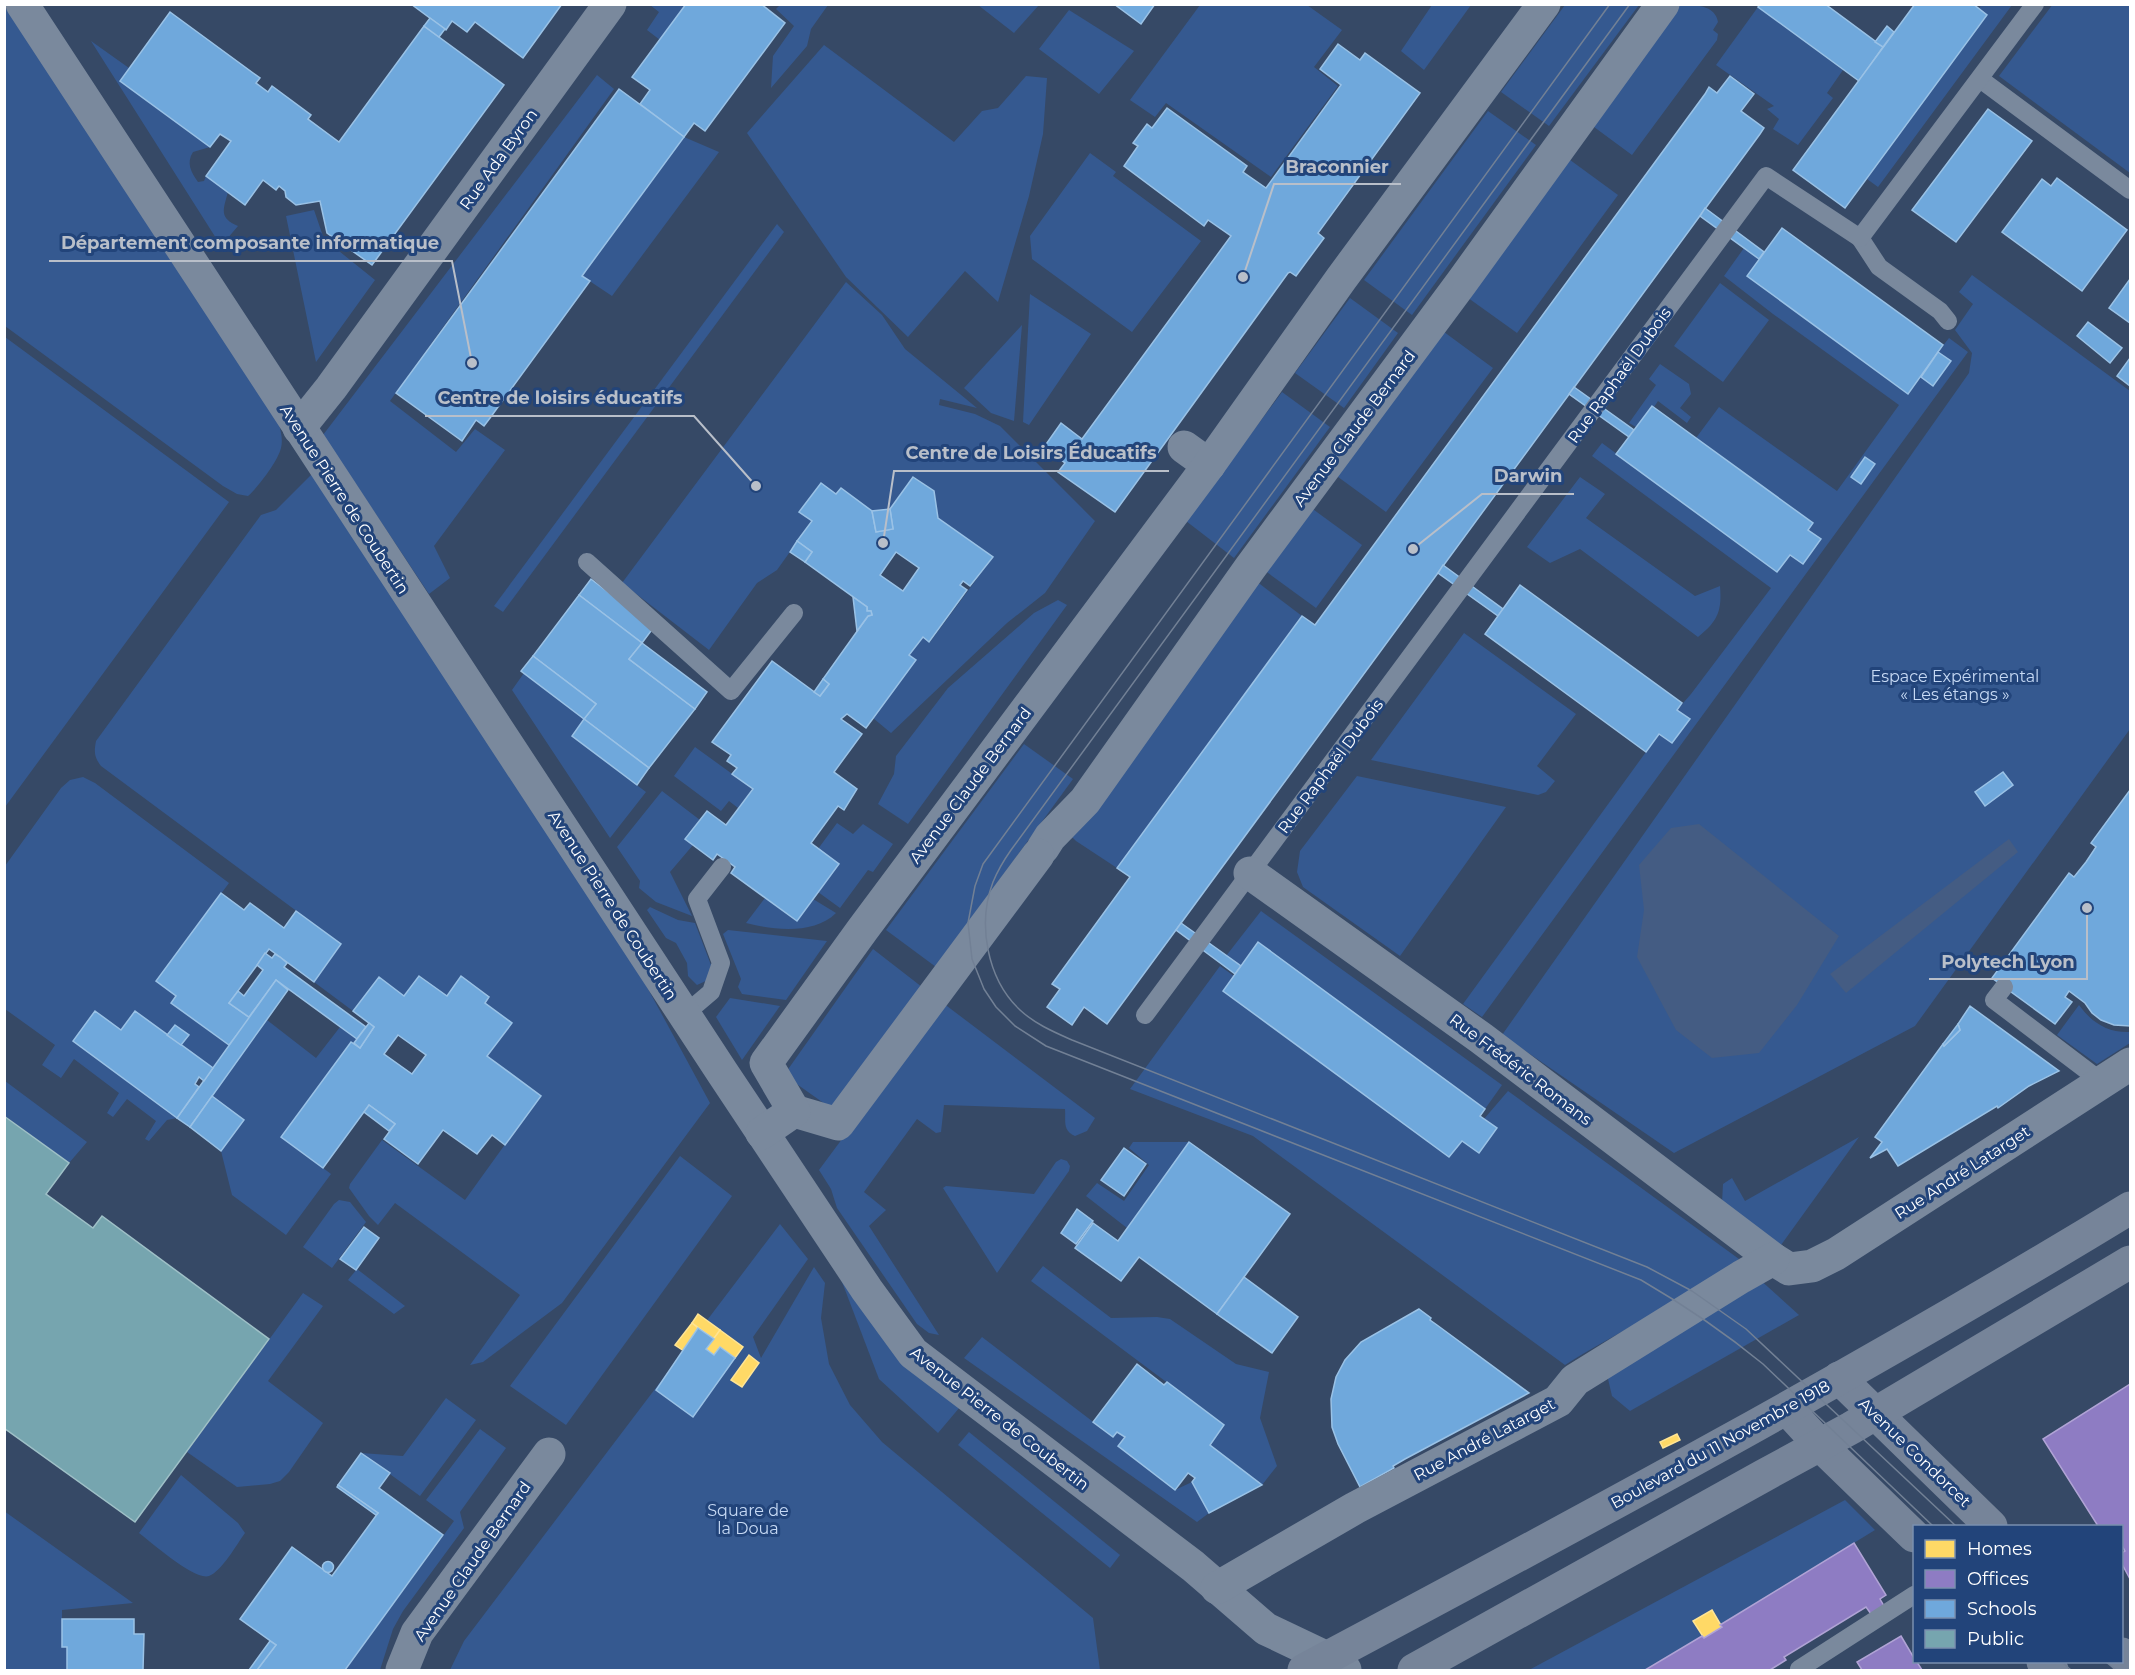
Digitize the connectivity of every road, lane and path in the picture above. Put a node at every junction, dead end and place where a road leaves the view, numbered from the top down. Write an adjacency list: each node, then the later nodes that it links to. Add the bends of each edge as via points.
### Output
1 (22, 4): 10 (street, Avenue Pierre de Coubertin)
2 (610, 4): 10 (street, Rue Ada Byron)
3 (1544, 4): 20 (street, Avenue Claude Bernard, via 1341,279 1197,456 766,1063)
4 (1663, 4): 20 (street, Avenue Claude Bernard, via 1244,576 1085,801 1050,837 838,1124)
5 (2035, 4): 6 (lane)
6 (1980, 79): 7 (lane); 8 (lane)
7 (2130, 190)
8 (1860, 238): 9 (lane, via 1879,267); 14 (lane, Rue Raphaël Dubois, via 1766,176)
9 (1948, 321)
10 (299, 428): 16 (street, Avenue Pierre de Coubertin)
11 (586, 562): 12 (lane, via 731,691)
12 (794, 613)
13 (722, 867): 16 (lane, via 697,899 721,963 711,992)
14 (1250, 873): 17 (lane, Rue Raphaël Dubois); 24 (street, Rue Frédéric Romans, via 1480,1038)
15 (2004, 987): 19 (lane, via 1994,1000)
16 (685, 1014): 21 (street, Avenue Pierre de Coubertin)
17 (1145, 1015)
18 (2130, 1064): 19 (street, Rue André Latarget)
19 (2102, 1082): 24 (street, Rue André Latarget, via 1836,1254 1812,1266)
20 (794, 1111): 21 (street)
21 (762, 1133): 32 (street, Avenue Pierre de Coubertin, via 913,1353)
22 (2130, 1208): 25 (street, Boulevard du 11 Novembre 1918, via 2013,1280)
23 (2130, 1262): 27 (street)
24 (1781, 1264): 32 (street, Rue André Latarget, via 1741,1277 1575,1380 1558,1401 1336,1518)
25 (1839, 1378): 26 (street, Boulevard du 11 Novembre 1918); 27 (street, Avenue Condorcet)
26 (1787, 1409): 28 (street); 34 (street, Boulevard du 11 Novembre 1918)
27 (1876, 1414): 28 (street); 30 (street, Avenue Condorcet)
28 (1821, 1446): 31 (street); 37 (street)
29 (549, 1454): 36 (street, Avenue Claude Bernard, via 417,1633)
30 (1989, 1525)
31 (1913, 1535)
32 (1217, 1588): 34 (street, Avenue Pierre de Coubertin, via 1266,1629)
33 (1913, 1596): 35 (lane)
34 (1325, 1666)
35 (1799, 1668)
36 (402, 1671)
37 (1414, 1671)

